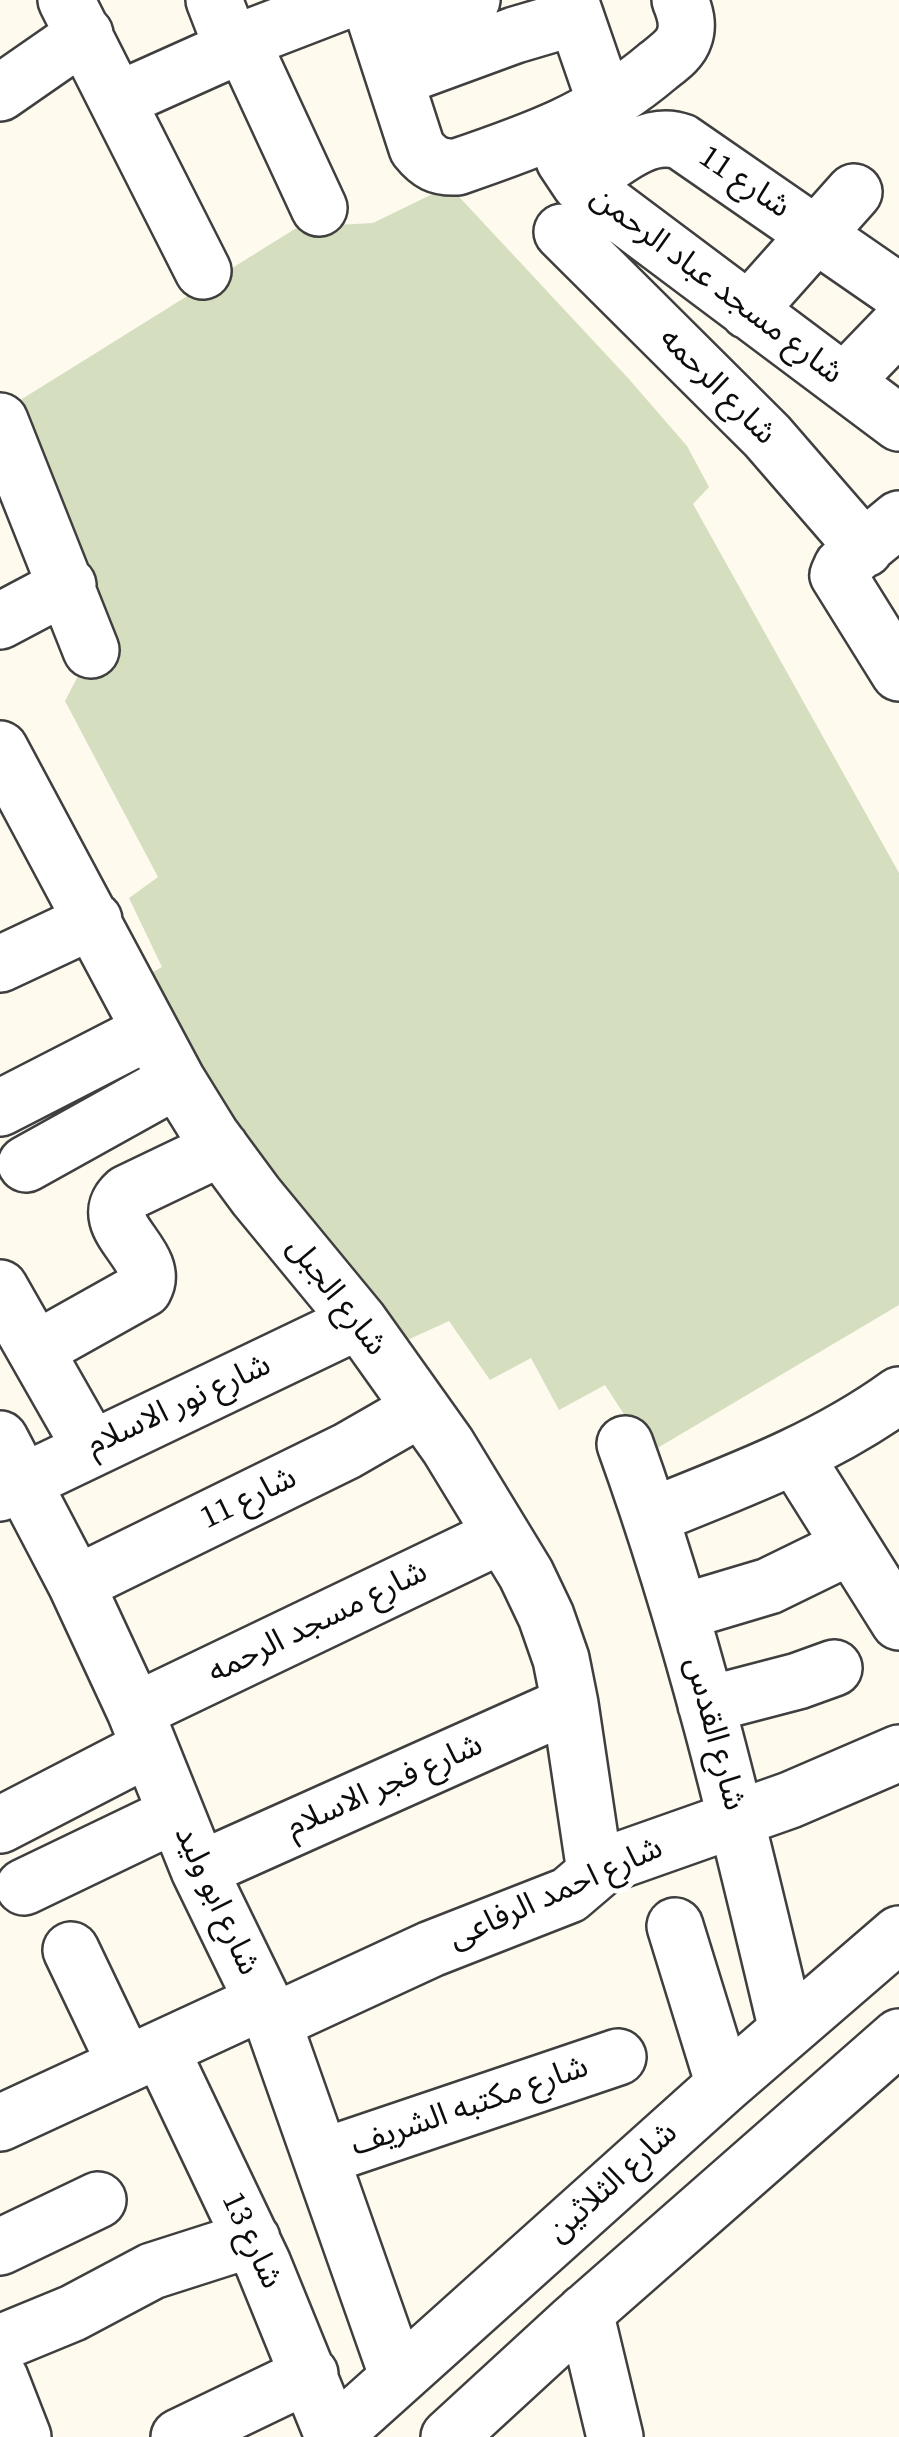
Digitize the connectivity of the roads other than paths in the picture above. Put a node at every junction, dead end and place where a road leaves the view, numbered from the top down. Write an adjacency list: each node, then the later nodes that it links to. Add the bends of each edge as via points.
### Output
1 (472, 0): 4 (street)
2 (680, 0): 10 (street, via 687,22 677,50)
3 (573, 8): 7 (street); 10 (street)
4 (365, 10): 6 (street, via 255,35); 7 (street)
5 (76, 17): 8 (street); 9 (street)
6 (230, 31): 9 (street); 13 (street)
7 (395, 80): 11 (street, via 417,148 441,168)
8 (0, 93)
9 (118, 100): 16 (street)
10 (606, 104): 11 (street)
11 (556, 132): 14 (street, شارع مسجد عباد الرحمن)
12 (854, 192): 15 (street)
13 (319, 208)
14 (571, 208): 15 (street, شارع 11, via 646,142 670,138); 18 (street, شارع مسجد عباد الرحمن); 23 (street, شارع الرحمه, via 767,436)
15 (818, 233): 17 (street, شارع 11); 18 (street)
16 (203, 270)
17 (899, 292)
18 (748, 311): 20 (street, شارع مسجد عباد الرحمن)
19 (899, 325): 20 (street)
20 (844, 382): 22 (street, شارع مسجد عباد الرحمن)
21 (0, 421): 24 (street)
22 (899, 423)
23 (873, 545): 27 (street)
24 (68, 585): 25 (street); 26 (street)
25 (0, 621)
26 (91, 650)
27 (899, 673)
28 (0, 749): 29 (street, شارع الجبل)
29 (94, 920): 30 (street); 31 (street, شارع الجبل)
30 (0, 964)
31 (150, 1031): 32 (street, شارع الجبل); 33 (street)
32 (177, 1080): 34 (street, شارع الجبل); 35 (street)
33 (0, 1108)
34 (221, 1148): 37 (street, شارع الجبل); 38 (street, via 127,1192 117,1220 147,1270 148,1284)
35 (26, 1164)
36 (0, 1288): 38 (street)
37 (359, 1321): 40 (street, شارع الجبل); 42 (street, شارع نور الاسلام)
38 (37, 1349): 42 (street)
39 (899, 1395): 43 (street)
40 (420, 1408): 46 (street, شارع الجبل); 48 (street, شارع 11)
41 (625, 1444): 45 (street, شارع القدس)
42 (90, 1448): 44 (street, شارع نور الاسلام)
43 (796, 1458): 45 (street); 47 (street)
44 (8, 1471): 48 (street, شارع ابو وليد)
45 (652, 1516): 49 (street, شارع القدس)
46 (502, 1535): 52 (street, شارع الجبل, via 546,1616); 54 (street, شارع مسجد الرحمه)
47 (851, 1546): 49 (street, via 769,1586); 50 (street)
48 (76, 1584): 54 (street, شارع ابو وليد)
49 (682, 1612): 53 (street, شارع القدس)
50 (899, 1622)
51 (834, 1668): 53 (street)
52 (570, 1704): 59 (street, شارع فجر الاسلام); 60 (street, شارع الجبل)
53 (706, 1705): 57 (street, شارع القدس)
54 (142, 1729): 56 (street, شارع ابو وليد); 58 (street, شارع مسجد الرحمه)
55 (899, 1753): 57 (street, شارع احمد الرفاعى)
56 (176, 1814): 59 (street, شارع ابو وليد); 61 (street)
57 (738, 1820): 60 (street, شارع احمد الرفاعى); 66 (street, شارع القدس)
58 (0, 1825)
59 (200, 1870): 65 (street, شارع ابو وليد)
60 (595, 1872): 65 (street, شارع احمد الرفاعى, via 569,1895)
61 (24, 1887)
62 (675, 1926): 70 (street)
63 (899, 1934): 66 (street, شارع الثلاثين)
64 (71, 1950): 68 (street, شارع 13)
65 (268, 2012): 68 (street, شارع احمد الرفاعى); 72 (street, شارع ابو وليد)
66 (787, 2030): 70 (street, شارع الثلاثين)
67 (899, 2037): 77 (street)
68 (144, 2057): 71 (street, شارع احمد الرفاعى); 74 (street, شارع 13)
69 (618, 2057): 72 (street, شارع مكتبه الشريف)
70 (724, 2084): 76 (street, شارع الثلاثين)
71 (0, 2123)
72 (322, 2157): 80 (street, شارع ابو وليد)
73 (98, 2200): 75 (street)
74 (252, 2240): 78 (street, via 152,2270); 79 (street, شارع 13)
75 (0, 2247)
76 (520, 2268): 77 (street); 80 (street, شارع الثلاثين)
77 (579, 2318): 83 (street); 84 (street)
78 (0, 2343)
79 (310, 2374): 81 (street, شارع 13); 82 (street)
80 (398, 2377): 81 (street, شارع الثلاثين)
81 (332, 2436)
82 (179, 2437)
83 (449, 2437)
84 (615, 2437)

